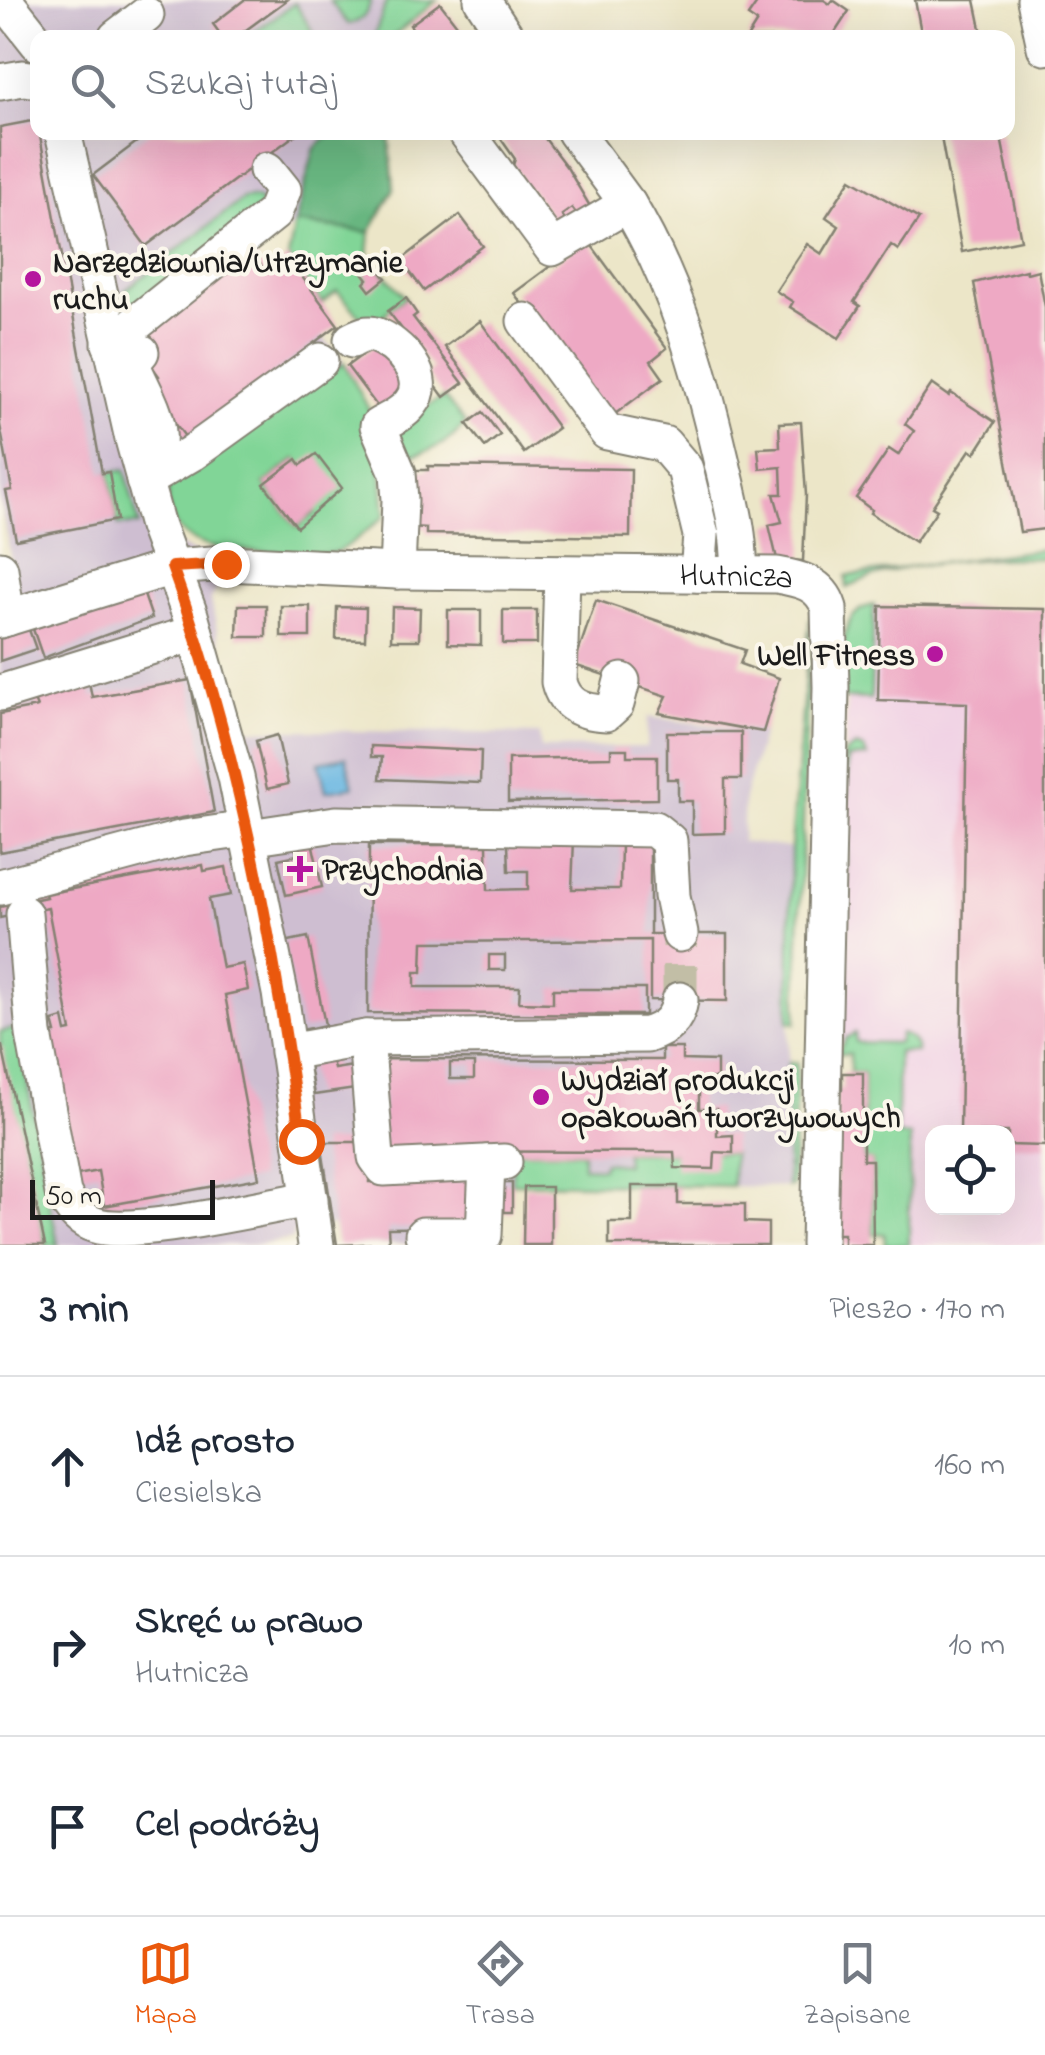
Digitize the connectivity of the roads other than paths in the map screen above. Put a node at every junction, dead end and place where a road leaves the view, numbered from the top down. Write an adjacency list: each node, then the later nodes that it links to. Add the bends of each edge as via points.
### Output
1 (4, 0): 7 (street)
2 (482, 0): 6 (street)
3 (1036, 0): 8 (street)
4 (146, 16): 5 (street)
5 (127, 30)
6 (502, 30)
7 (30, 33)
8 (1045, 47)
9 (30, 78): 10 (street)
10 (0, 82)
11 (65, 140): 18 (street)
12 (472, 140): 15 (street, via 552,248)
13 (581, 140): 15 (street)
14 (266, 170): 18 (street, via 283,190 274,213)
15 (628, 204): 28 (street, via 668,280 702,382 741,541)
16 (524, 321): 27 (street, via 607,432 664,444 686,469 701,535)
17 (352, 340): 25 (street, via 377,336 417,377 411,404 378,426 398,473)
18 (126, 348): 20 (street); 22 (street)
19 (320, 360): 21 (street)
20 (155, 412): 21 (street); 22 (street, via 157,451)
21 (192, 453): 22 (street)
22 (144, 481): 23 (street)
23 (172, 567): 25 (street, Hutnicza); 29 (street, Hutnicza); 30 (street)
24 (0, 569): 29 (street)
25 (396, 571): 26 (street, Hutnicza)
26 (562, 573): 27 (street, Hutnicza); 31 (street, via 561,692 576,707 606,714)
27 (698, 574): 28 (street, Hutnicza)
28 (739, 574): 42 (street, Hutnicza, via 798,579 817,588 829,608)
29 (3, 619)
30 (195, 634): 32 (street); 33 (street)
31 (622, 681)
32 (0, 693)
33 (248, 833): 34 (street, via 184,838); 35 (street, via 336,824 654,829 668,841); 38 (street)
34 (16, 896): 39 (street, via 62,1186 76,1214 109,1228)
35 (680, 934)
36 (680, 1000): 37 (street, via 668,1025 648,1035)
37 (366, 1038): 38 (street); 40 (street, via 378,1162 391,1170 495,1163 484,1235)
38 (288, 1052): 39 (street)
39 (310, 1199): 41 (street)
40 (423, 1236)
41 (316, 1245)
42 (819, 1245)

